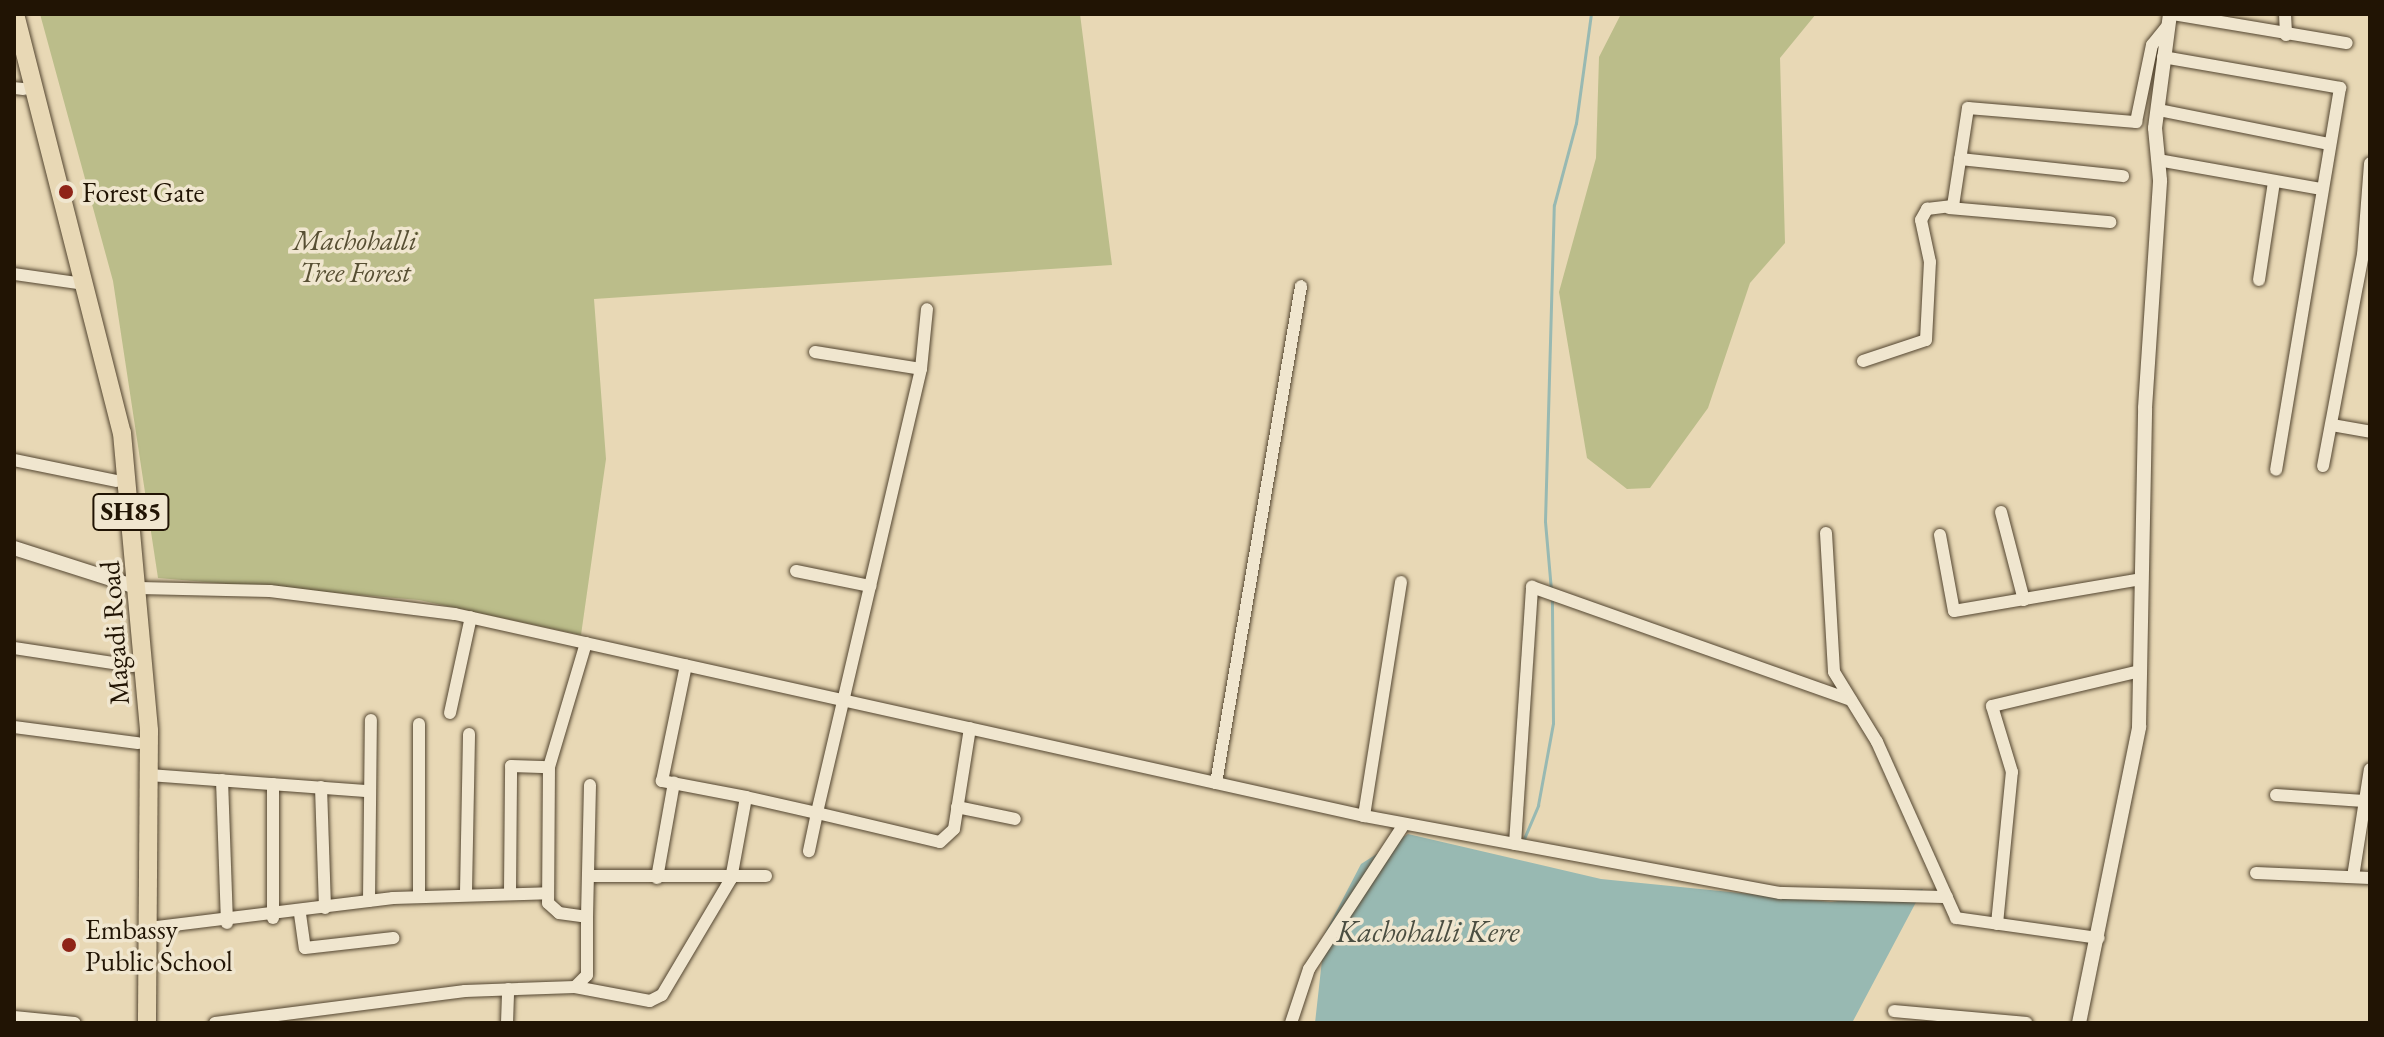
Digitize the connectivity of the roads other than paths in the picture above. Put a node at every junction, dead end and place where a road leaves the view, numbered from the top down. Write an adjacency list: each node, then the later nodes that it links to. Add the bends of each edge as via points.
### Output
1 (15, 14): 41 (main road, Magadi Road / SH85, via 96,310 122,433)
2 (2285, 14): 5 (street)
3 (2171, 18): 4 (street); 8 (street); 12 (street, via 2152,45 2136,122 1968,108)
4 (2235, 20): 5 (street)
5 (2286, 35): 6 (street)
6 (2347, 43)
7 (14, 55): 9 (main road, Magadi Road / SH85)
8 (2163, 57): 10 (street); 11 (street, via 2340,88)
9 (19, 88): 22 (main road, Magadi Road / SH85)
10 (2159, 110): 11 (street); 13 (street)
11 (2329, 144): 17 (street)
12 (1960, 159): 15 (street); 18 (street)
13 (2158, 160): 16 (street); 39 (street)
14 (2370, 163): 28 (street, via 2363,255)
15 (2123, 176)
16 (2274, 182): 17 (street); 21 (street)
17 (2320, 189): 32 (street)
18 (1949, 208): 19 (street); 26 (street, via 1927,209 1921,220 1930,262 1926,340)
19 (2110, 222)
20 (14, 274): 22 (street)
21 (2259, 280)
22 (77, 283): 33 (main road, Magadi Road / SH85)
23 (1301, 286): 64 (street)
24 (927, 309): 27 (street)
25 (815, 352): 27 (street)
26 (1863, 361)
27 (921, 369): 42 (street)
28 (2332, 425): 29 (street); 31 (street)
29 (2370, 432)
30 (14, 460): 33 (street)
31 (2323, 466)
32 (2276, 470)
33 (116, 481): 41 (main road, Magadi Road / SH85)
34 (2001, 512): 43 (street)
35 (1826, 533): 51 (street, via 1834,672)
36 (1940, 535): 43 (street, via 1954,611)
37 (14, 548): 41 (street)
38 (796, 571): 42 (street)
39 (2142, 579): 43 (street); 49 (street)
40 (1401, 582): 74 (street)
41 (133, 586): 44 (street, via 270,591); 48 (main road, Magadi Road / SH85); 61 (main road, Magadi Road / SH85)
42 (870, 586): 50 (street)
43 (2024, 600)
44 (471, 617): 45 (street); 52 (street)
45 (586, 643): 47 (street); 59 (street)
46 (14, 648): 48 (street)
47 (686, 665): 50 (street); 63 (street, via 662,781)
48 (133, 666): 58 (main road, Magadi Road / SH85)
49 (2140, 671): 97 (street, via 1992,706 2012,772); 100 (street, via 2139,727)
50 (844, 700): 56 (street); 73 (street)
51 (1851, 700): 77 (street, via 1532,587); 90 (street)
52 (450, 713)
53 (371, 720): 68 (street)
54 (419, 724): 89 (street)
55 (14, 727): 58 (street)
56 (970, 728): 64 (street); 72 (street)
57 (469, 734): 86 (street)
58 (138, 743): 108 (main road, Magadi Road / SH85)
59 (549, 767): 87 (street, via 511,766); 88 (street)
60 (2370, 769): 71 (street)
61 (149, 775): 62 (street); 98 (main road, Magadi Road / SH85)
62 (222, 780): 65 (street); 96 (street)
63 (674, 783): 70 (street); 83 (street)
64 (1216, 783): 74 (street)
65 (273, 784): 67 (street); 95 (street)
66 (590, 785): 80 (street)
67 (321, 787): 68 (street); 92 (street)
68 (365, 791): 91 (street)
69 (2276, 795): 71 (street)
70 (746, 797): 73 (street); 85 (street)
71 (2364, 801): 82 (street)
72 (957, 807): 73 (street, via 954,829 940,842); 75 (street)
73 (817, 813): 78 (street)
74 (1364, 816): 76 (street)
75 (1015, 819)
76 (1403, 826): 77 (street); 112 (street, via 1309,969)
77 (1515, 844): 90 (street, via 1780,893)
78 (809, 851)
79 (2256, 873): 82 (street)
80 (588, 876): 83 (street); 94 (street)
81 (766, 876): 85 (street)
82 (2353, 877): 84 (street)
83 (657, 878): 85 (street)
84 (2370, 878)
85 (731, 879): 101 (street, via 662,995 650,1001)
86 (466, 892): 87 (street); 89 (street)
87 (510, 892): 88 (street)
88 (548, 893): 94 (street, via 559,913)
89 (419, 895): 91 (street)
90 (1947, 897): 97 (street, via 1956,918)
91 (369, 901): 92 (street)
92 (325, 908): 93 (street)
93 (300, 914): 95 (street); 99 (street, via 305,948)
94 (587, 917): 101 (street, via 587,975)
95 (273, 918): 96 (street)
96 (227, 923): 98 (street)
97 (1997, 924): 100 (street)
98 (149, 928): 109 (main road, Magadi Road / SH85)
99 (393, 938)
100 (2099, 938): 114 (street)
101 (575, 987): 102 (street)
102 (508, 989): 105 (street); 111 (street)
103 (1894, 1011): 113 (street)
104 (14, 1017): 106 (street)
105 (263, 1020): 110 (street)
106 (57, 1021): 107 (street)
107 (75, 1023)
108 (135, 1023)
109 (147, 1023)
110 (215, 1023)
111 (507, 1023)
112 (1291, 1023)
113 (2026, 1023)
114 (2079, 1023)

